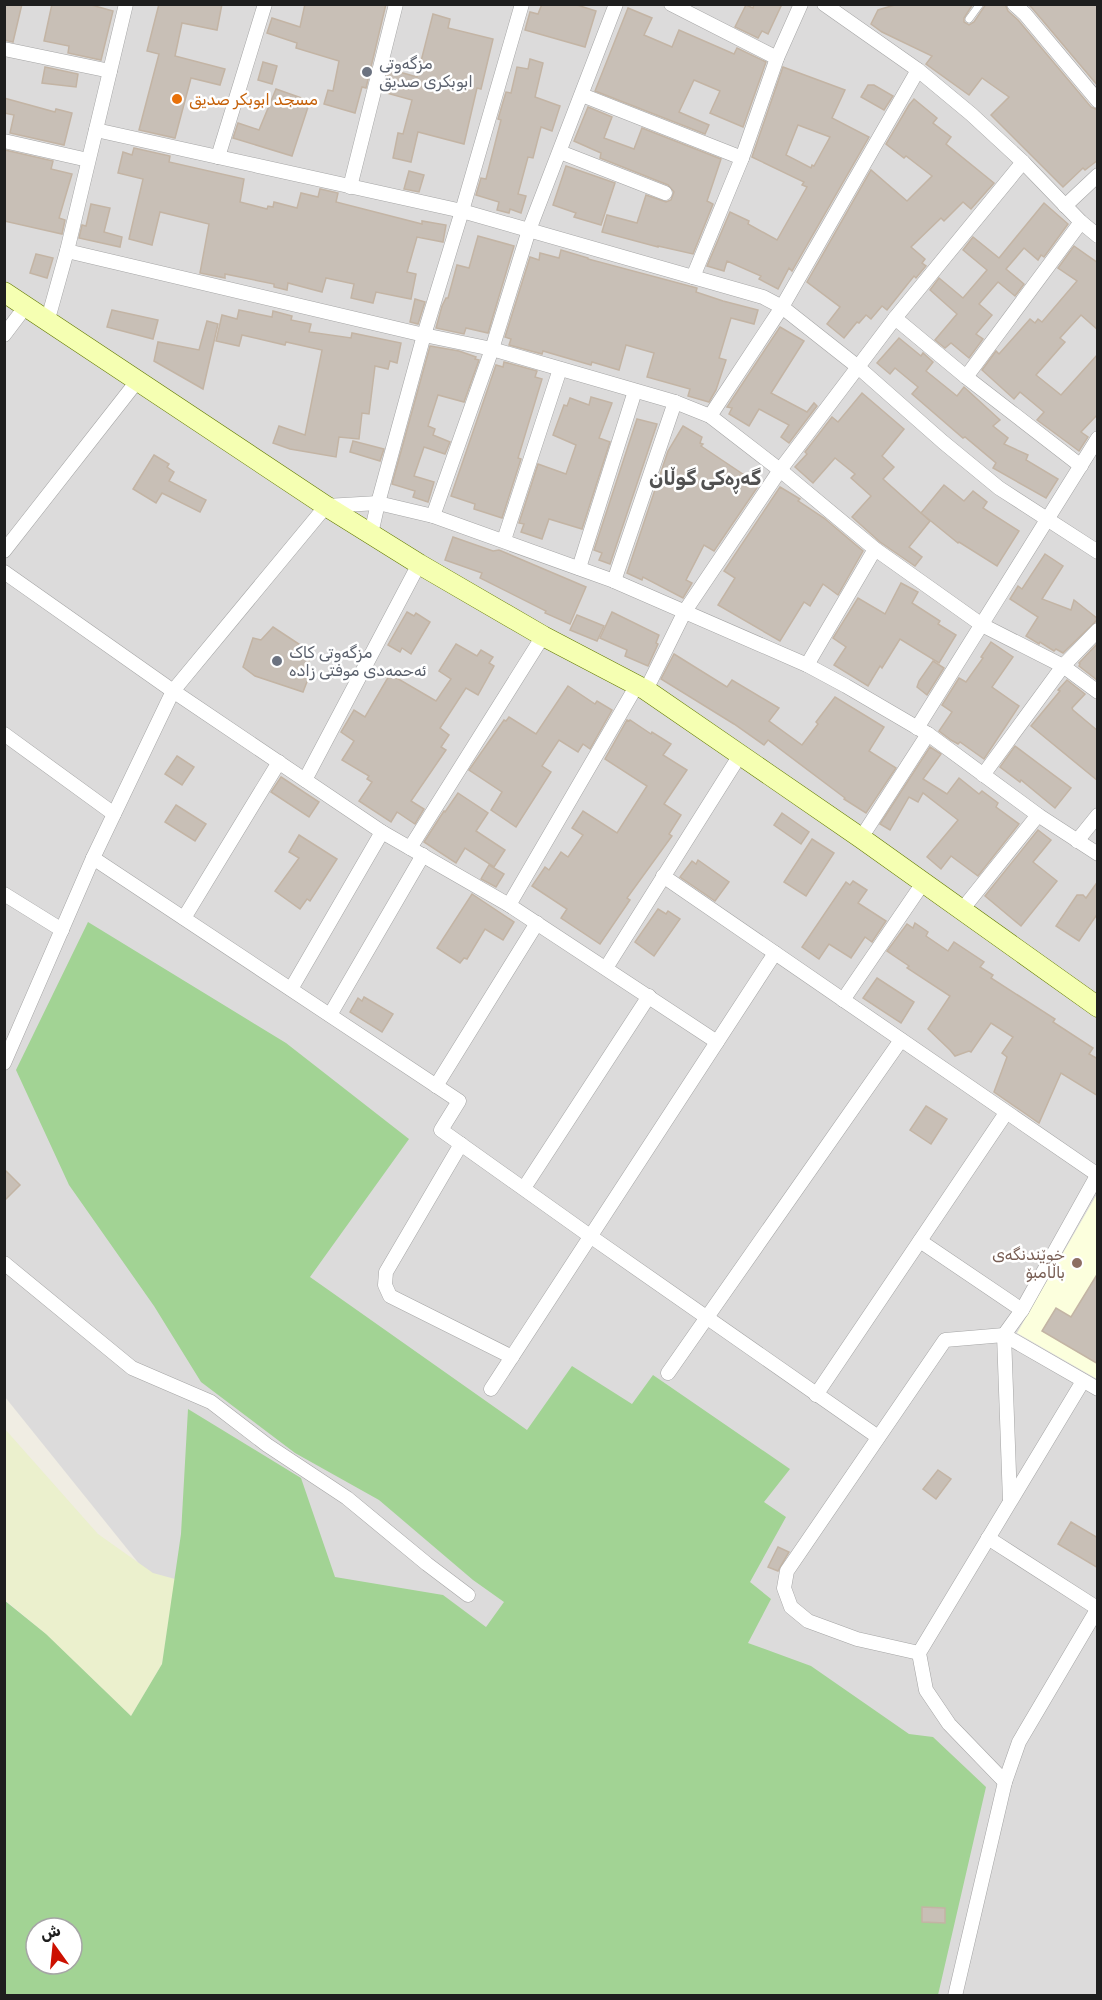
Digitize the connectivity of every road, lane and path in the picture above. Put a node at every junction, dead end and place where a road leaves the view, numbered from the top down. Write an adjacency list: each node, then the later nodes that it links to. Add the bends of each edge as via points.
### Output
1 (126, 4): 15 (street)
2 (265, 4): 21 (street)
3 (396, 4): 26 (street)
4 (522, 4): 29 (street)
5 (616, 4): 16 (street)
6 (670, 4): 13 (street)
7 (801, 4): 13 (street)
8 (824, 4): 14 (street)
9 (980, 4): 11 (lane)
10 (1014, 4): 17 (street)
11 (969, 19)
12 (4, 49): 15 (street)
13 (777, 58): 22 (street)
14 (918, 70): 24 (street); 37 (street)
15 (110, 71): 18 (street)
16 (582, 95): 20 (street); 22 (street)
17 (1098, 101)
18 (96, 130): 21 (street); 23 (street)
19 (4, 141): 23 (street)
20 (560, 152): 27 (street); 31 (street)
21 (218, 157): 26 (street)
22 (742, 158): 34 (street)
23 (88, 160): 33 (street)
24 (1023, 162): 28 (street); 38 (street)
25 (1098, 175): 28 (street)
26 (350, 187): 29 (street)
27 (665, 193)
28 (1065, 206): 30 (street)
29 (462, 211): 31 (street); 41 (street)
30 (1081, 222): 32 (street); 45 (street)
31 (529, 230): 34 (street); 42 (street)
32 (1098, 236)
33 (67, 250): 39 (street); 41 (street)
34 (693, 277): 37 (street, via 763,297)
35 (4, 291): 36 (street)
36 (26, 306): 39 (street); 40 (street)
37 (782, 307): 43 (street); 49 (street)
38 (895, 318): 43 (street); 45 (street)
39 (48, 319): 46 (street)
40 (4, 335)
41 (424, 335): 42 (street); 53 (street)
42 (492, 349): 44 (street); 55 (street)
43 (858, 367): 52 (street); 56 (street, via 999,488)
44 (560, 369): 47 (street); 58 (street)
45 (966, 377): 51 (street)
46 (138, 380): 54 (street); 60 (street)
47 (635, 391): 48 (street); 63 (street)
48 (675, 402): 49 (street); 65 (street)
49 (710, 416): 52 (street)
50 (1098, 438): 51 (street)
51 (1081, 466): 56 (street)
52 (780, 470): 59 (street); 66 (street)
53 (378, 503): 54 (street); 55 (street); 57 (street)
54 (326, 506): 57 (street); 73 (street)
55 (433, 516): 58 (street)
56 (1048, 518): 61 (street); 67 (street)
57 (371, 534): 62 (street)
58 (504, 540): 63 (street)
59 (875, 549): 67 (street); 70 (street)
60 (4, 551)
61 (1098, 552)
62 (419, 564): 69 (street); 80 (street)
63 (579, 568): 65 (street)
64 (4, 572): 73 (street)
65 (614, 581): 66 (street)
66 (685, 611): 70 (street); 72 (street)
67 (982, 625): 71 (street); 75 (street)
68 (1098, 630): 71 (street)
69 (543, 636): 72 (street); 87 (street)
70 (807, 665): 75 (street)
71 (1063, 666): 74 (street); 79 (street)
72 (641, 688): 77 (street); 94 (street)
73 (173, 691): 78 (street); 81 (street)
74 (1098, 692)
75 (922, 731): 79 (street); 85 (street)
76 (4, 734): 81 (street)
77 (740, 755): 85 (street); 91 (street)
78 (279, 762): 80 (street); 96 (street)
79 (983, 775): 82 (street)
80 (305, 780): 84 (street)
81 (114, 814): 90 (street)
82 (1038, 815): 86 (street); 95 (street)
83 (1098, 815): 86 (street)
84 (382, 832): 87 (street); 101 (street)
85 (861, 838): 92 (street)
86 (1077, 841): 88 (street)
87 (410, 848): 89 (street)
88 (1098, 854)
89 (423, 855): 94 (street); 105 (street)
90 (93, 858): 96 (street); 98 (street)
91 (663, 876): 99 (street); 100 (street)
92 (923, 883): 95 (street); 103 (street)
93 (4, 894): 98 (street)
94 (509, 904): 97 (street)
95 (961, 911): 104 (street)
96 (184, 918): 101 (street)
97 (537, 923): 100 (street); 109 (street)
98 (62, 930): 108 (street)
99 (775, 953): 103 (street); 107 (street)
100 (606, 968): 102 (street)
101 (291, 989): 105 (street)
102 (649, 996): 107 (street); 113 (street)
103 (843, 1000): 106 (street)
104 (1098, 1007)
105 (330, 1015): 109 (street)
106 (901, 1040): 110 (street); 118 (street)
107 (717, 1042): 114 (street)
108 (5, 1062)
109 (436, 1086): 111 (street, via 459,1101 441,1130)
110 (1006, 1113): 112 (street); 115 (street)
111 (461, 1144): 113 (street); 120 (street, via 386,1272 385,1285 390,1296)
112 (1097, 1175): 117 (street)
113 (524, 1188): 114 (street)
114 (590, 1236): 118 (street); 120 (street)
115 (920, 1241): 117 (street); 125 (street)
116 (4, 1263): 129 (street, via 132,1368 211,1401 267,1445 347,1498)
117 (1022, 1310): 119 (street)
118 (707, 1318): 121 (street); 125 (street)
119 (1004, 1335): 122 (street); 126 (street, via 945,1340); 127 (street)
120 (512, 1357): 123 (street)
121 (668, 1373)
122 (1083, 1381): 124 (street); 127 (street)
123 (491, 1389)
124 (1098, 1389)
125 (816, 1395): 126 (street)
126 (878, 1437): 131 (street, via 787,1571 784,1588 791,1607 808,1621 857,1639)
127 (1010, 1502): 128 (street)
128 (988, 1538): 130 (street); 131 (street)
129 (468, 1595)
130 (1097, 1608): 132 (street, via 1019,1742)
131 (919, 1653): 132 (street, via 926,1690 949,1724)
132 (1005, 1782): 133 (street)
133 (955, 1995)

